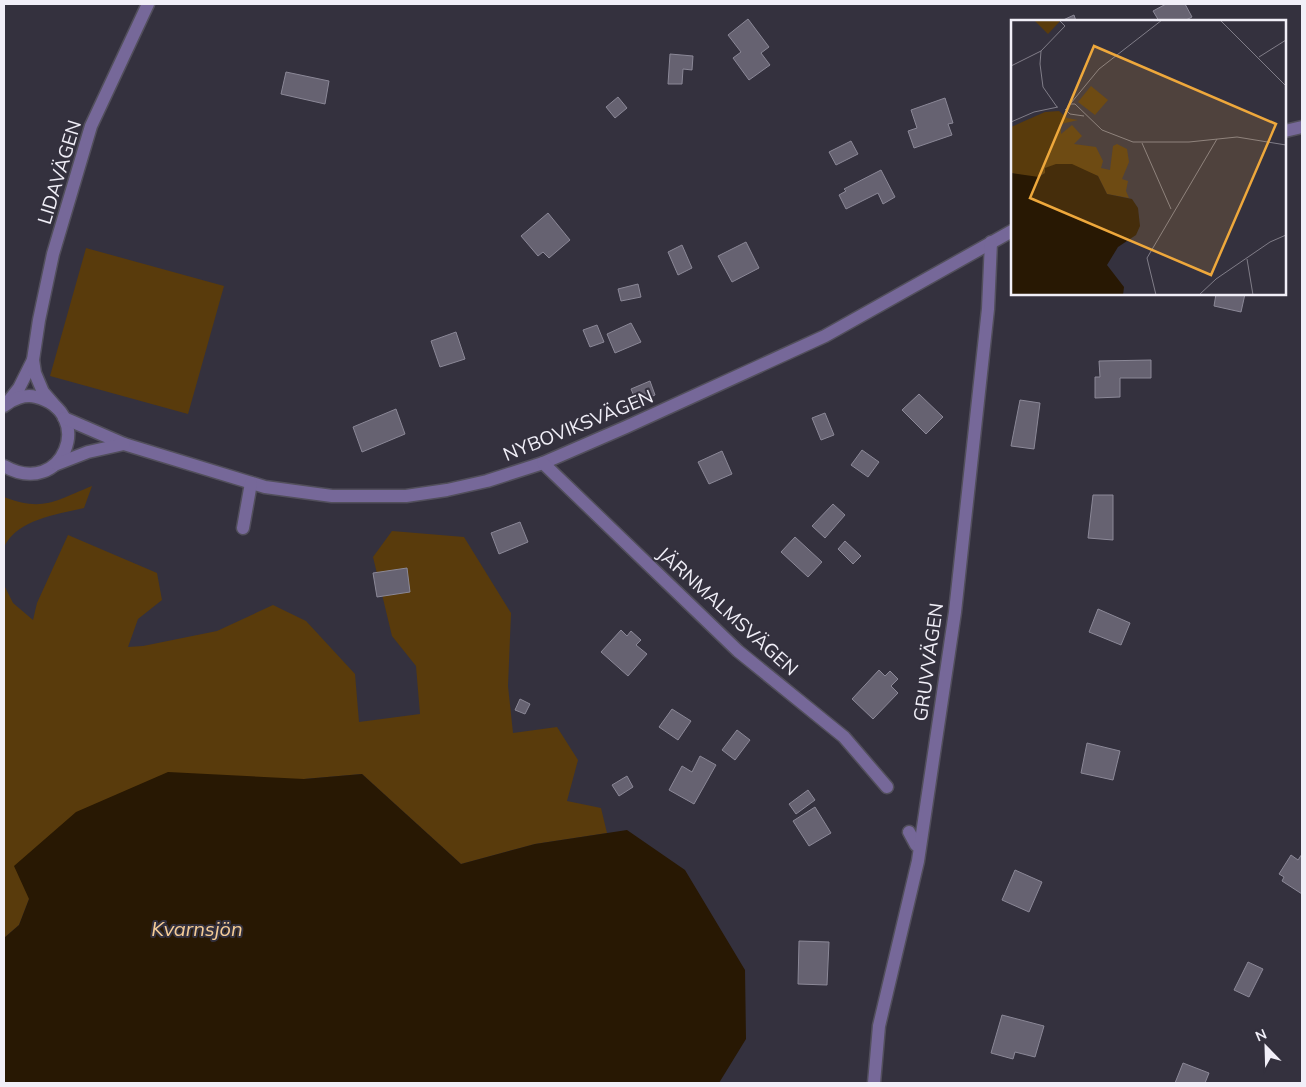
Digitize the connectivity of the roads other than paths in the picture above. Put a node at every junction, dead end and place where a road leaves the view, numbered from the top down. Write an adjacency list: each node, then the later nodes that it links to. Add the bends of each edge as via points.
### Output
1 (148, 4): 6 (street, LIDAVÄGEN, via 91,126 53,254)
2 (1302, 127): 3 (street)
3 (1286, 131)
4 (1011, 232): 5 (street, NYBOVIKSVÄGEN)
5 (991, 242): 11 (street, NYBOVIKSVÄGEN, via 825,336); 19 (street, GRUVVÄGEN, via 988,309 954,612 918,861 879,1026)
6 (33, 360): 7 (street, LIDAVÄGEN, via 19,388); 8 (street, LIDAVÄGEN, via 44,392)
7 (5, 405): 8 (street, via 32,396)
8 (56, 407): 9 (street, LIDAVÄGEN)
9 (64, 418): 10 (street, NYBOVIKSVÄGEN); 13 (street, via 68,444)
10 (124, 444): 13 (street, NYBOVIKSVÄGEN, via 88,452); 14 (street, NYBOVIKSVÄGEN)
11 (543, 463): 14 (street, NYBOVIKSVÄGEN, via 479,483 406,496 332,496); 16 (street, JÄRNMALMSVÄGEN, via 738,650 844,737)
12 (4, 466): 13 (street, NYBOVIKSVÄGEN, via 28,475 42,473)
13 (54, 466)
14 (251, 483): 15 (street)
15 (243, 528)
16 (887, 788)
17 (909, 832): 18 (street)
18 (916, 845)
19 (874, 1083)

